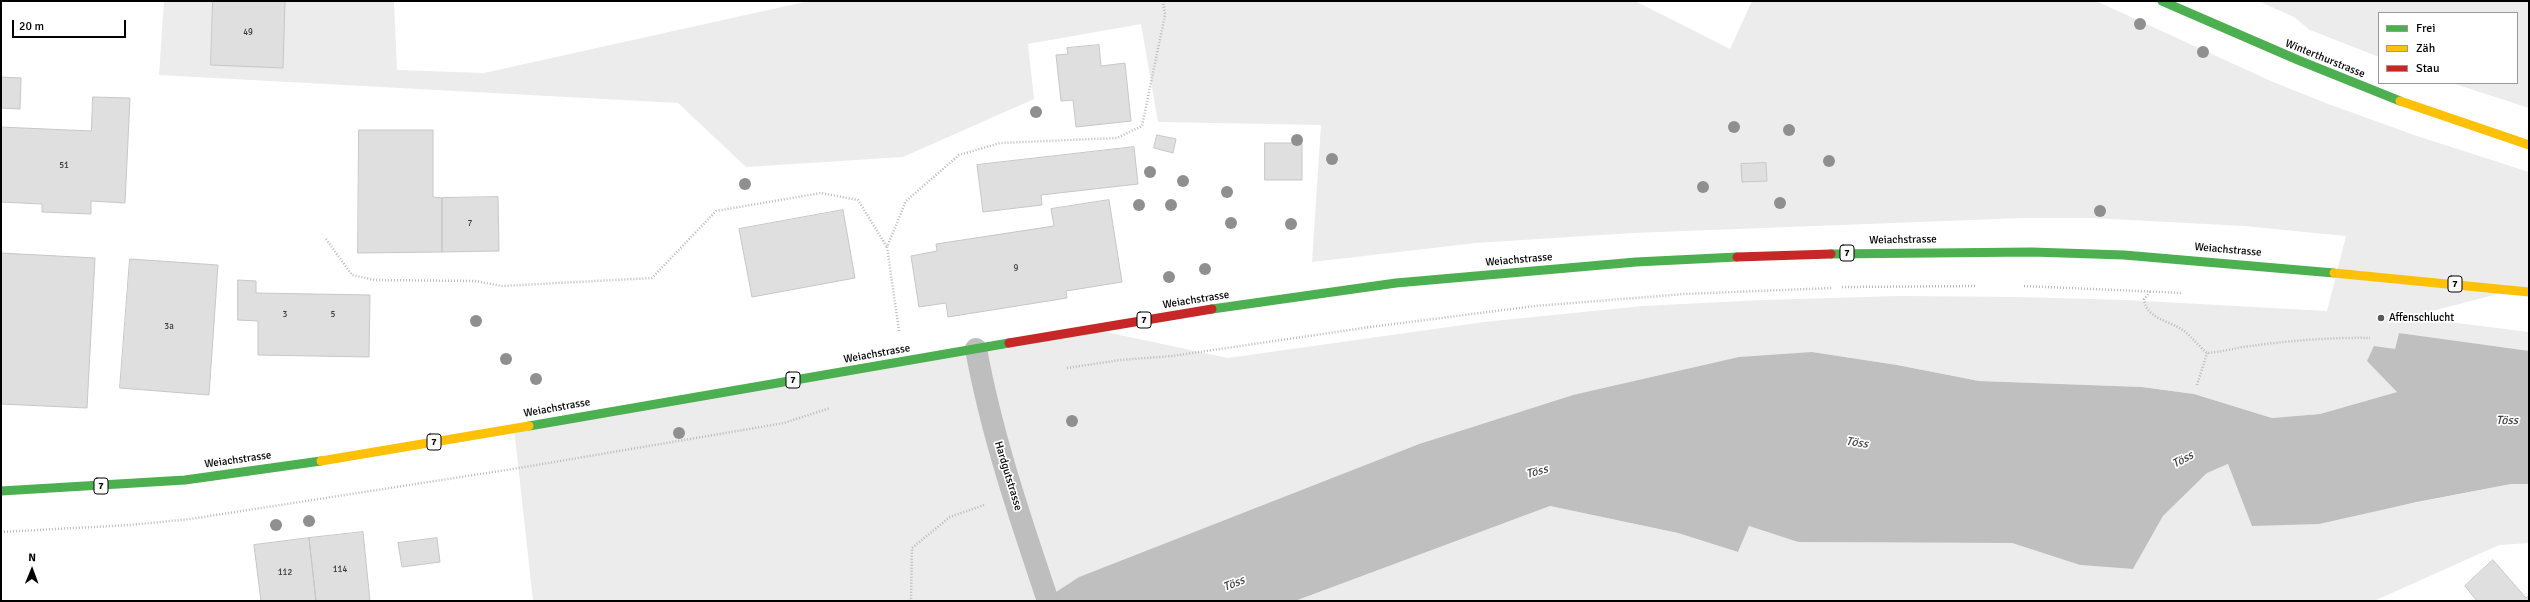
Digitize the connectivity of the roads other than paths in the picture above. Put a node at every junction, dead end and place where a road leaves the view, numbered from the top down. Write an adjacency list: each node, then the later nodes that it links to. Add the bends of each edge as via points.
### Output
1 (2162, 1): 2 (main road, Winterthurstrasse, via 2278,54 2407,105)
2 (2529, 145)
3 (2529, 292): 4 (main road, Weiachstrasse / 7, via 2236,262 2101,254 1894,252 1745,256 1636,262 1396,283 1209,309)
4 (976, 349): 5 (main road, Weiachstrasse / 7, via 353,456 185,480); 6 (street, Hardgutstrasse, via 991,420)
5 (1, 490)
6 (1048, 601)

